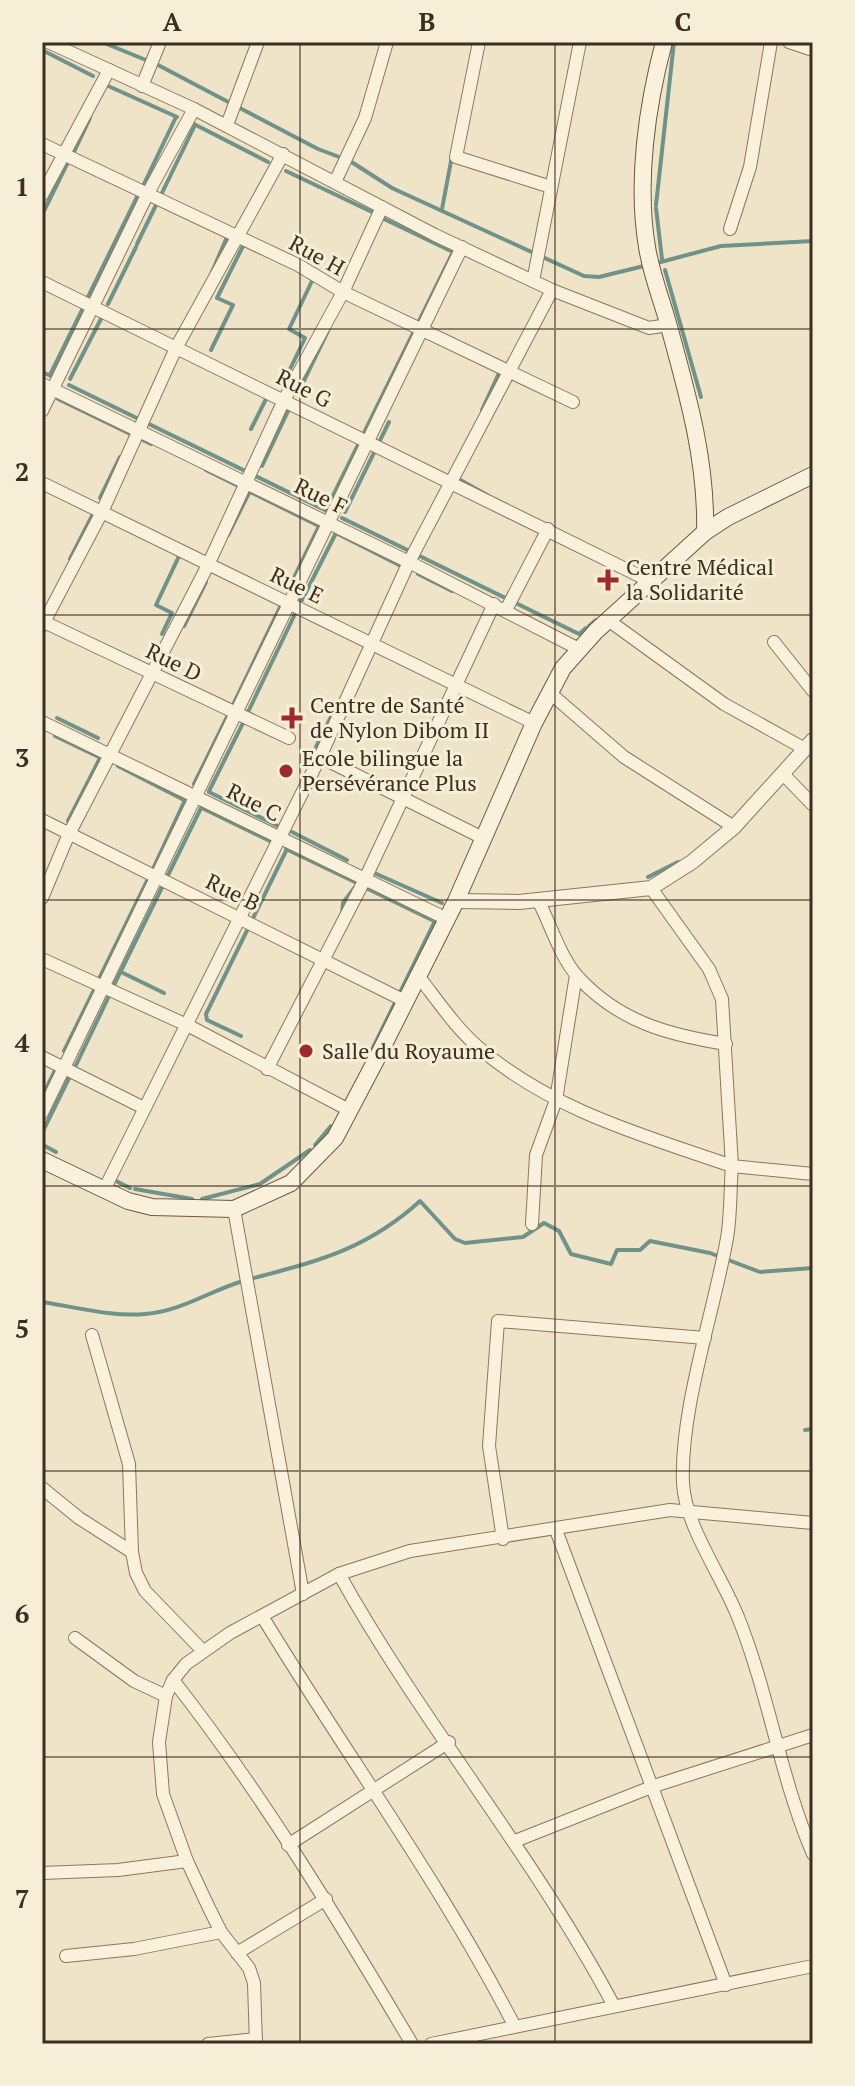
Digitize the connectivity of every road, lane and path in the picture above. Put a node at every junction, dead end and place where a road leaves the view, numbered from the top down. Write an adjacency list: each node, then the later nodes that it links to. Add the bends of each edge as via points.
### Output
1 (160, 42): 12 (street)
2 (258, 42): 14 (street)
3 (387, 42): 18 (street, via 365,118)
4 (479, 42): 19 (street, via 456,157)
5 (580, 42): 19 (street)
6 (664, 42): 31 (main road, via 646,148 643,205 647,247)
7 (771, 42): 23 (street, via 750,167)
8 (789, 42): 10 (street)
9 (54, 43): 11 (street)
10 (813, 50)
11 (109, 70): 12 (street); 17 (street)
12 (142, 86): 13 (street)
13 (194, 109): 14 (street); 20 (street)
14 (227, 125): 16 (street)
15 (42, 144): 17 (street, Rue H)
16 (283, 154): 18 (street); 24 (street)
17 (64, 155): 20 (street, Rue H); 21 (street)
18 (335, 182): 22 (street)
19 (551, 187): 26 (street)
20 (148, 193): 24 (street, Rue H); 30 (street)
21 (42, 195)
22 (382, 207): 25 (street); 29 (street)
23 (730, 229)
24 (239, 238): 29 (street, Rue H); 33 (street)
25 (462, 247): 26 (street); 32 (street)
26 (533, 281): 28 (street)
27 (42, 282): 30 (street, Rue G)
28 (552, 290): 31 (street, via 649,328); 34 (street)
29 (343, 292): 32 (street, Rue H); 36 (street)
30 (93, 306): 33 (street, Rue G); 35 (street)
31 (668, 325): 48 (main road, via 699,447)
32 (422, 331): 34 (street, Rue H); 40 (street)
33 (176, 348): 36 (street, Rue G); 39 (street)
34 (509, 372): 37 (street, Rue H); 42 (street)
35 (47, 387): 38 (street); 39 (street, Rue F)
36 (284, 400): 40 (street, Rue G); 43 (street)
37 (573, 402)
38 (42, 411)
39 (137, 428): 43 (street, Rue F); 45 (street)
40 (369, 443): 42 (street, Rue G); 46 (street)
41 (812, 476): 48 (main road)
42 (452, 481): 47 (street, Rue G); 49 (street)
43 (246, 482): 46 (street, Rue F); 50 (street)
44 (42, 483): 45 (street, Rue E)
45 (102, 512): 50 (street, Rue E); 56 (street)
46 (330, 524): 49 (street, Rue F); 52 (street)
47 (548, 529): 51 (street, Rue G); 54 (street)
48 (705, 532): 51 (main road)
49 (409, 562): 53 (street, Rue F); 58 (street)
50 (208, 565): 52 (street, Rue E); 60 (street)
51 (652, 582): 55 (main road)
52 (290, 603): 58 (street, Rue E); 64 (street)
53 (494, 604): 54 (street, Rue F); 61 (street)
54 (506, 610): 59 (street, Rue F)
55 (608, 620): 59 (main road); 68 (street, via 724,704)
56 (43, 623): 60 (street, Rue D)
57 (774, 642): 62 (street)
58 (371, 645): 61 (street, Rue E); 70 (street)
59 (579, 649): 63 (main road)
60 (152, 673): 64 (street, Rue D); 69 (street)
61 (455, 684): 66 (street, Rue E); 73 (street)
62 (813, 691)
63 (550, 693): 66 (main road); 76 (street, via 624,757)
64 (236, 715): 67 (street, Rue D); 72 (street)
65 (42, 722): 69 (street, Rue C)
66 (534, 723): 79 (main road)
67 (289, 738)
68 (809, 745): 71 (street)
69 (109, 754): 72 (street, Rue C); 77 (street)
70 (320, 757): 73 (street); 78 (street)
71 (784, 775): 74 (street); 76 (street)
72 (196, 794): 78 (street, Rue C); 80 (street)
73 (403, 797): 79 (street); 81 (street)
74 (813, 805)
75 (42, 820): 77 (street, Rue B)
76 (734, 827): 82 (street)
77 (68, 836): 80 (street, Rue B); 83 (street)
78 (280, 837): 81 (street, Rue C); 86 (street)
79 (483, 838): 85 (main road)
80 (156, 877): 86 (street, Rue B); 92 (street)
81 (365, 879): 87 (street, Rue C); 89 (street)
82 (651, 888): 84 (street); 95 (street, via 709,969 722,999)
83 (42, 898)
84 (538, 900): 85 (street); 90 (street)
85 (456, 901): 87 (main road)
86 (241, 918): 89 (street, Rue B); 94 (street)
87 (447, 919): 91 (main road)
88 (42, 959): 92 (street)
89 (323, 959): 93 (street, Rue B); 98 (street)
90 (576, 975): 95 (street, via 656,1031); 99 (street)
91 (419, 977): 93 (main road); 99 (street, via 480,1048)
92 (102, 987): 94 (street); 97 (street)
93 (405, 1001): 101 (main road)
94 (189, 1026): 98 (street); 100 (street)
95 (726, 1044): 104 (street)
96 (42, 1057): 97 (street)
97 (63, 1067): 100 (street); 102 (street)
98 (267, 1069): 101 (street)
99 (556, 1100): 104 (street, via 587,1116); 108 (street, via 536,1155)
100 (144, 1108): 106 (street)
101 (349, 1110): 107 (main road, via 335,1138 291,1183)
102 (42, 1113)
103 (42, 1160): 106 (main road)
104 (732, 1166): 105 (street); 110 (street, via 728,1235)
105 (813, 1174)
106 (104, 1190): 107 (main road, via 152,1207)
107 (234, 1209): 118 (street)
108 (532, 1224)
109 (92, 1335): 116 (street, via 129,1464)
110 (705, 1338): 112 (street, via 684,1460); 115 (street, via 498,1321 489,1446)
111 (42, 1488): 116 (street)
112 (689, 1512): 113 (street); 114 (street, via 653,1512); 126 (street, via 739,1618)
113 (813, 1523)
114 (556, 1530): 115 (street); 127 (street)
115 (503, 1539): 117 (street, via 410,1551)
116 (132, 1552): 121 (street, via 145,1591)
117 (339, 1574): 118 (street); 125 (street, via 384,1654)
118 (303, 1594): 119 (street)
119 (262, 1616): 121 (street); 128 (street)
120 (75, 1638): 123 (street, via 134,1681)
121 (202, 1650): 122 (street)
122 (173, 1680): 123 (street); 130 (street)
123 (166, 1696): 132 (street, via 159,1770)
124 (813, 1735): 126 (street)
125 (449, 1742): 128 (street); 129 (street)
126 (776, 1749): 127 (street); 131 (street)
127 (654, 1786): 129 (street); 139 (street)
128 (375, 1791): 130 (street); 141 (street, via 454,1913)
129 (515, 1841): 140 (street)
130 (288, 1845): 134 (street)
131 (812, 1849)
132 (187, 1861): 133 (street); 135 (street)
133 (42, 1873)
134 (326, 1899): 136 (street); 144 (street)
135 (221, 1932): 136 (street); 137 (street)
136 (237, 1953): 142 (street, via 254,1983)
137 (66, 1956)
138 (813, 1966): 139 (street)
139 (726, 1985): 140 (street)
140 (614, 2006): 141 (street)
141 (514, 2025): 145 (street)
142 (256, 2041): 143 (street)
143 (208, 2044)
144 (412, 2044)
145 (431, 2044)

